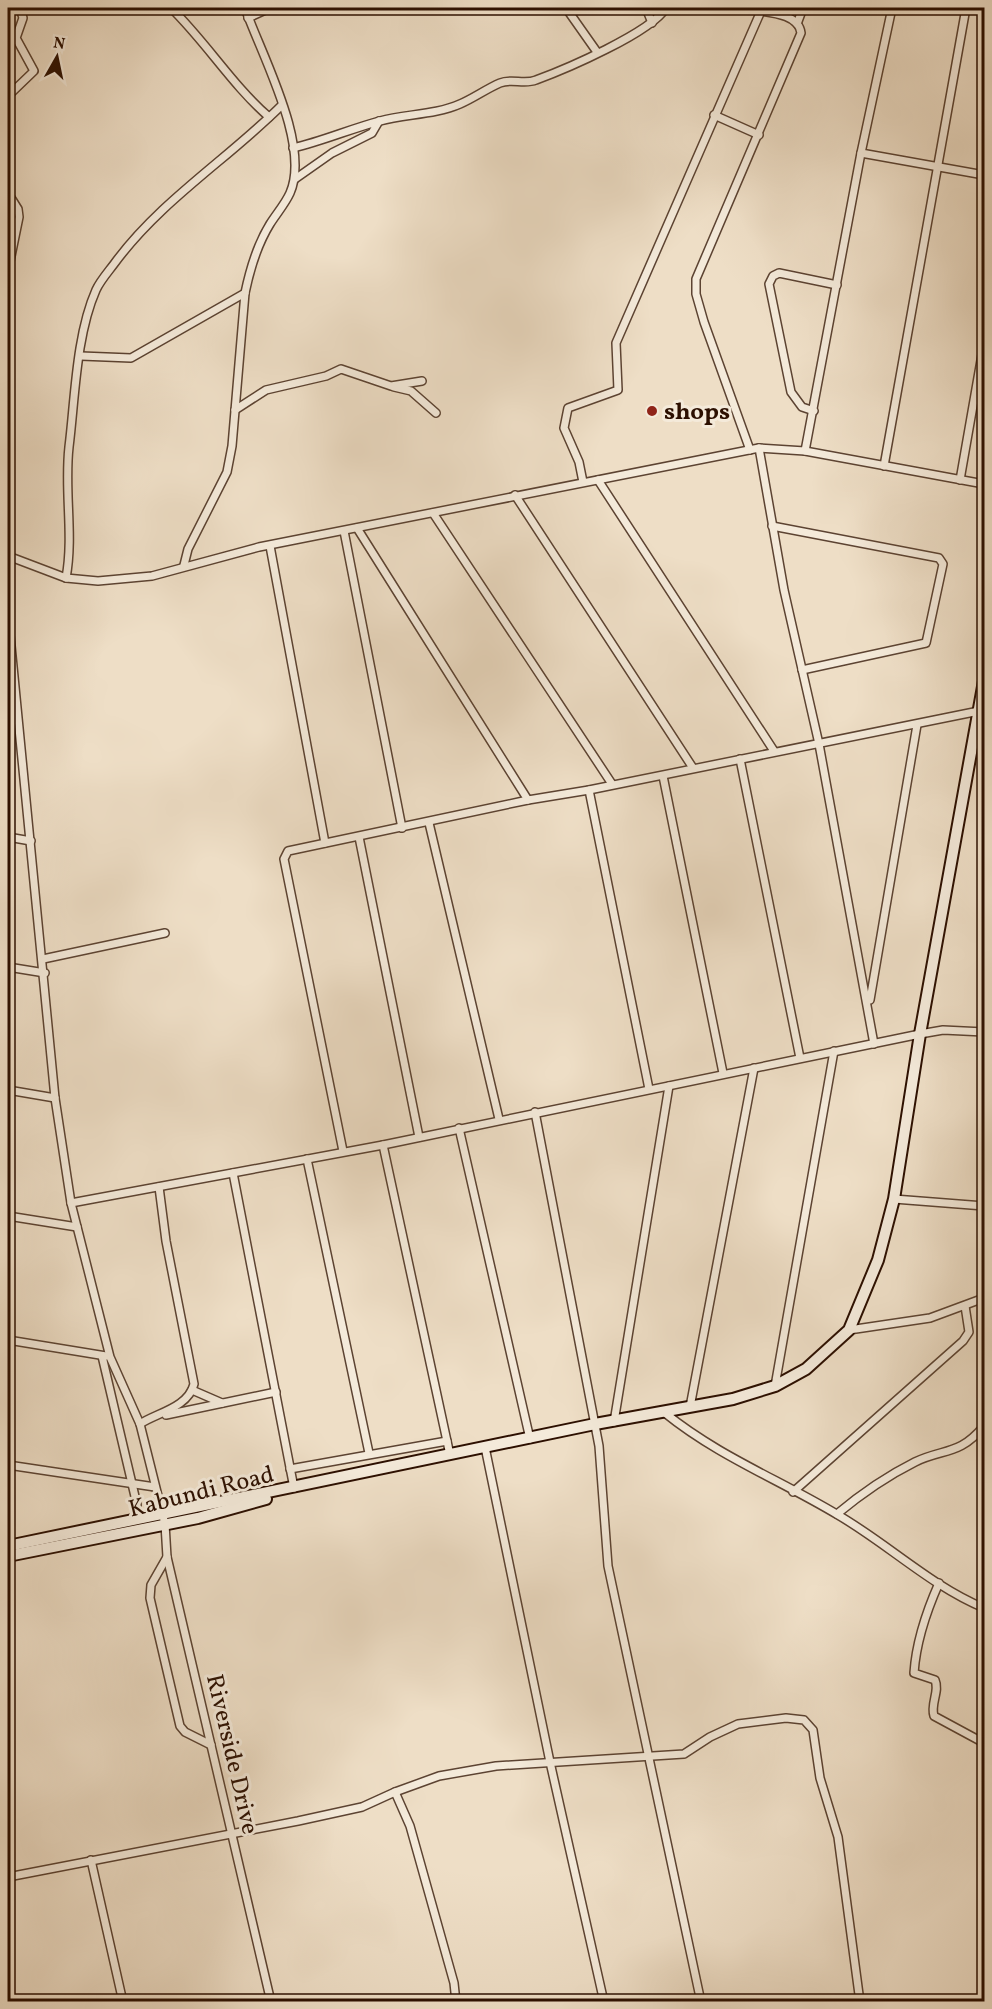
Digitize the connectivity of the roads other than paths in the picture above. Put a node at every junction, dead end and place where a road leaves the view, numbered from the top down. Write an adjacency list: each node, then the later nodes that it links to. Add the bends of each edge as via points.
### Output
1 (20, 8): 15 (street, via 23,18 16,38 34,74)
2 (171, 8): 18 (street)
3 (245, 8): 11 (street)
4 (270, 8): 11 (street)
5 (566, 8): 14 (street)
6 (646, 8): 12 (street)
7 (666, 8): 12 (street)
8 (803, 8): 13 (street)
9 (892, 8): 22 (street)
10 (966, 8): 23 (street)
11 (249, 18): 16 (street)
12 (652, 23): 14 (street)
13 (797, 24): 17 (street, via 761,11); 20 (street, via 801,33)
14 (597, 52): 19 (street, via 536,80 501,82 459,105)
15 (8, 96)
16 (282, 105): 18 (street); 21 (street)
17 (714, 115): 20 (street); 43 (street, via 616,343 618,390 568,408 564,428)
18 (269, 117): 31 (street, via 218,159 129,244 97,289)
19 (379, 121): 21 (street); 25 (street, via 372,133 332,153)
20 (759, 135): 38 (street, via 696,279 704,322)
21 (292, 148): 25 (street)
22 (861, 153): 23 (street); 28 (street)
23 (938, 166): 24 (street); 40 (street)
24 (984, 175)
25 (294, 179): 29 (street, via 285,204 258,249)
26 (8, 193): 27 (street, via 19,217)
27 (8, 271)
28 (837, 285): 35 (street); 35 (street, via 779,273 769,284 790,392 802,407)
29 (245, 293): 31 (street, via 131,358); 34 (street)
30 (984, 342): 42 (street)
31 (81, 356): 53 (street, via 66,487 71,555)
32 (422, 381): 33 (street)
33 (391, 386): 34 (street, via 342,369 266,390); 36 (street, via 411,391)
34 (235, 410): 52 (street, via 227,472 188,549)
35 (814, 411): 39 (street)
36 (436, 413)
37 (759, 448): 38 (street); 39 (street); 47 (street)
38 (750, 450): 41 (street)
39 (805, 451): 40 (street)
40 (884, 466): 42 (street)
41 (598, 480): 43 (street); 62 (street)
42 (960, 480): 44 (street)
43 (583, 482): 45 (street)
44 (984, 484)
45 (515, 495): 46 (street); 64 (street)
46 (433, 513): 48 (street); 66 (street)
47 (772, 526): 56 (street); 56 (street, via 939,558 943,564 926,643)
48 (357, 528): 49 (street); 68 (street)
49 (344, 531): 50 (street); 70 (street)
50 (270, 546): 52 (street); 74 (street)
51 (8, 556): 53 (street)
52 (184, 566): 53 (street, via 124,579)
53 (66, 578)
54 (8, 615): 55 (street)
55 (10, 659): 57 (street)
56 (802, 670): 61 (street)
57 (11, 680): 73 (street)
58 (984, 681): 59 (street)
59 (980, 717): 60 (street); 81 (street)
60 (917, 725): 61 (street); 79 (street)
61 (819, 744): 62 (street); 79 (street)
62 (774, 751): 63 (street)
63 (740, 759): 64 (street); 84 (street)
64 (693, 768): 65 (street)
65 (663, 776): 66 (street); 86 (street)
66 (612, 784): 67 (street)
67 (590, 790): 68 (street); 88 (street)
68 (528, 800): 69 (street)
69 (429, 823): 70 (street); 92 (street)
70 (402, 828): 72 (street)
71 (8, 837): 73 (street)
72 (359, 837): 74 (street); 94 (street)
73 (31, 841): 76 (street)
74 (325, 843): 96 (street, via 288,851 284,859)
75 (165, 933): 76 (street)
76 (44, 959): 78 (street)
77 (8, 967): 78 (street)
78 (45, 973): 90 (street)
79 (869, 1006): 82 (street)
80 (984, 1032): 81 (street, via 943,1030)
81 (920, 1034): 82 (street); 100 (street)
82 (874, 1044): 83 (street)
83 (834, 1052): 84 (street); 110 (street)
84 (800, 1058): 85 (street)
85 (754, 1068): 86 (street); 114 (street)
86 (723, 1073): 87 (street)
87 (669, 1086): 88 (street); 117 (street)
88 (648, 1089): 91 (street)
89 (8, 1090): 90 (street)
90 (55, 1098): 101 (street)
91 (535, 1112): 92 (street); 119 (street)
92 (499, 1119): 93 (street)
93 (459, 1128): 94 (street); 121 (street)
94 (419, 1137): 95 (street)
95 (383, 1145): 96 (street); 122 (street)
96 (343, 1151): 97 (street)
97 (307, 1159): 98 (street); 124 (street)
98 (233, 1173): 99 (street); 112 (street)
99 (159, 1187): 101 (street); 111 (street, via 193,1377)
100 (894, 1198): 102 (street); 107 (street, via 874,1272)
101 (71, 1203): 104 (street)
102 (984, 1206)
103 (8, 1216): 104 (street)
104 (77, 1227): 109 (street)
105 (984, 1298): 106 (street)
106 (965, 1306): 107 (street, via 930,1318); 131 (street, via 969,1332 963,1341)
107 (849, 1330): 110 (street, Kabundi Road, via 806,1370)
108 (8, 1340): 109 (street)
109 (106, 1356): 118 (street, Riverside Drive); 128 (street)
110 (775, 1386): 114 (street, Kabundi Road)
111 (192, 1390): 113 (street); 116 (street)
112 (276, 1392): 113 (street); 127 (street)
113 (222, 1403): 116 (street)
114 (690, 1407): 115 (street, Kabundi Road)
115 (665, 1413): 117 (street, Kabundi Road); 131 (street, via 704,1443)
116 (160, 1416): 118 (street)
117 (614, 1422): 119 (street, Kabundi Road)
118 (140, 1424): 129 (street, Riverside Drive)
119 (595, 1424): 121 (street, Kabundi Road); 142 (street, via 608,1566)
120 (984, 1426): 133 (street, via 963,1446 918,1461 886,1478)
121 (530, 1439): 123 (street, Kabundi Road)
122 (447, 1441): 124 (street); 125 (street)
123 (485, 1447): 125 (street, Kabundi Road); 143 (street)
124 (369, 1453): 127 (street)
125 (450, 1455): 130 (street, Kabundi Road)
126 (8, 1465): 128 (street)
127 (290, 1469): 130 (street)
128 (131, 1484): 129 (street); 132 (street)
129 (155, 1487): 134 (street, Riverside Drive)
130 (294, 1488): 134 (street, Kabundi Road)
131 (793, 1492): 133 (street)
132 (137, 1505)
133 (837, 1514): 138 (street)
134 (164, 1519): 135 (street, Kabundi Road); 136 (street, Kabundi Road); 137 (street, Riverside Drive)
135 (8, 1546)
136 (8, 1556)
137 (167, 1557): 141 (street, Riverside Drive); 141 (street, via 151,1585 150,1598 180,1726)
138 (939, 1583): 139 (street); 140 (street, via 931,1600 914,1673 937,1684 934,1716)
139 (984, 1608)
140 (984, 1743)
141 (211, 1745): 145 (street, Riverside Drive)
142 (648, 1758): 143 (street); 154 (street); 155 (street, via 684,1754 738,1724 786,1718 810,1724 820,1778 838,1837)
143 (550, 1762): 144 (street, via 463,1770); 153 (street)
144 (394, 1792): 145 (street, via 362,1807); 152 (street, via 410,1826)
145 (231, 1833): 146 (street); 151 (street, Riverside Drive)
146 (91, 1860): 147 (street); 150 (street)
147 (8, 1877)
148 (984, 1983): 149 (street)
149 (984, 1993)
150 (123, 2001)
151 (271, 2001)
152 (456, 2001)
153 (604, 2001)
154 (701, 2001)
155 (860, 2001)

